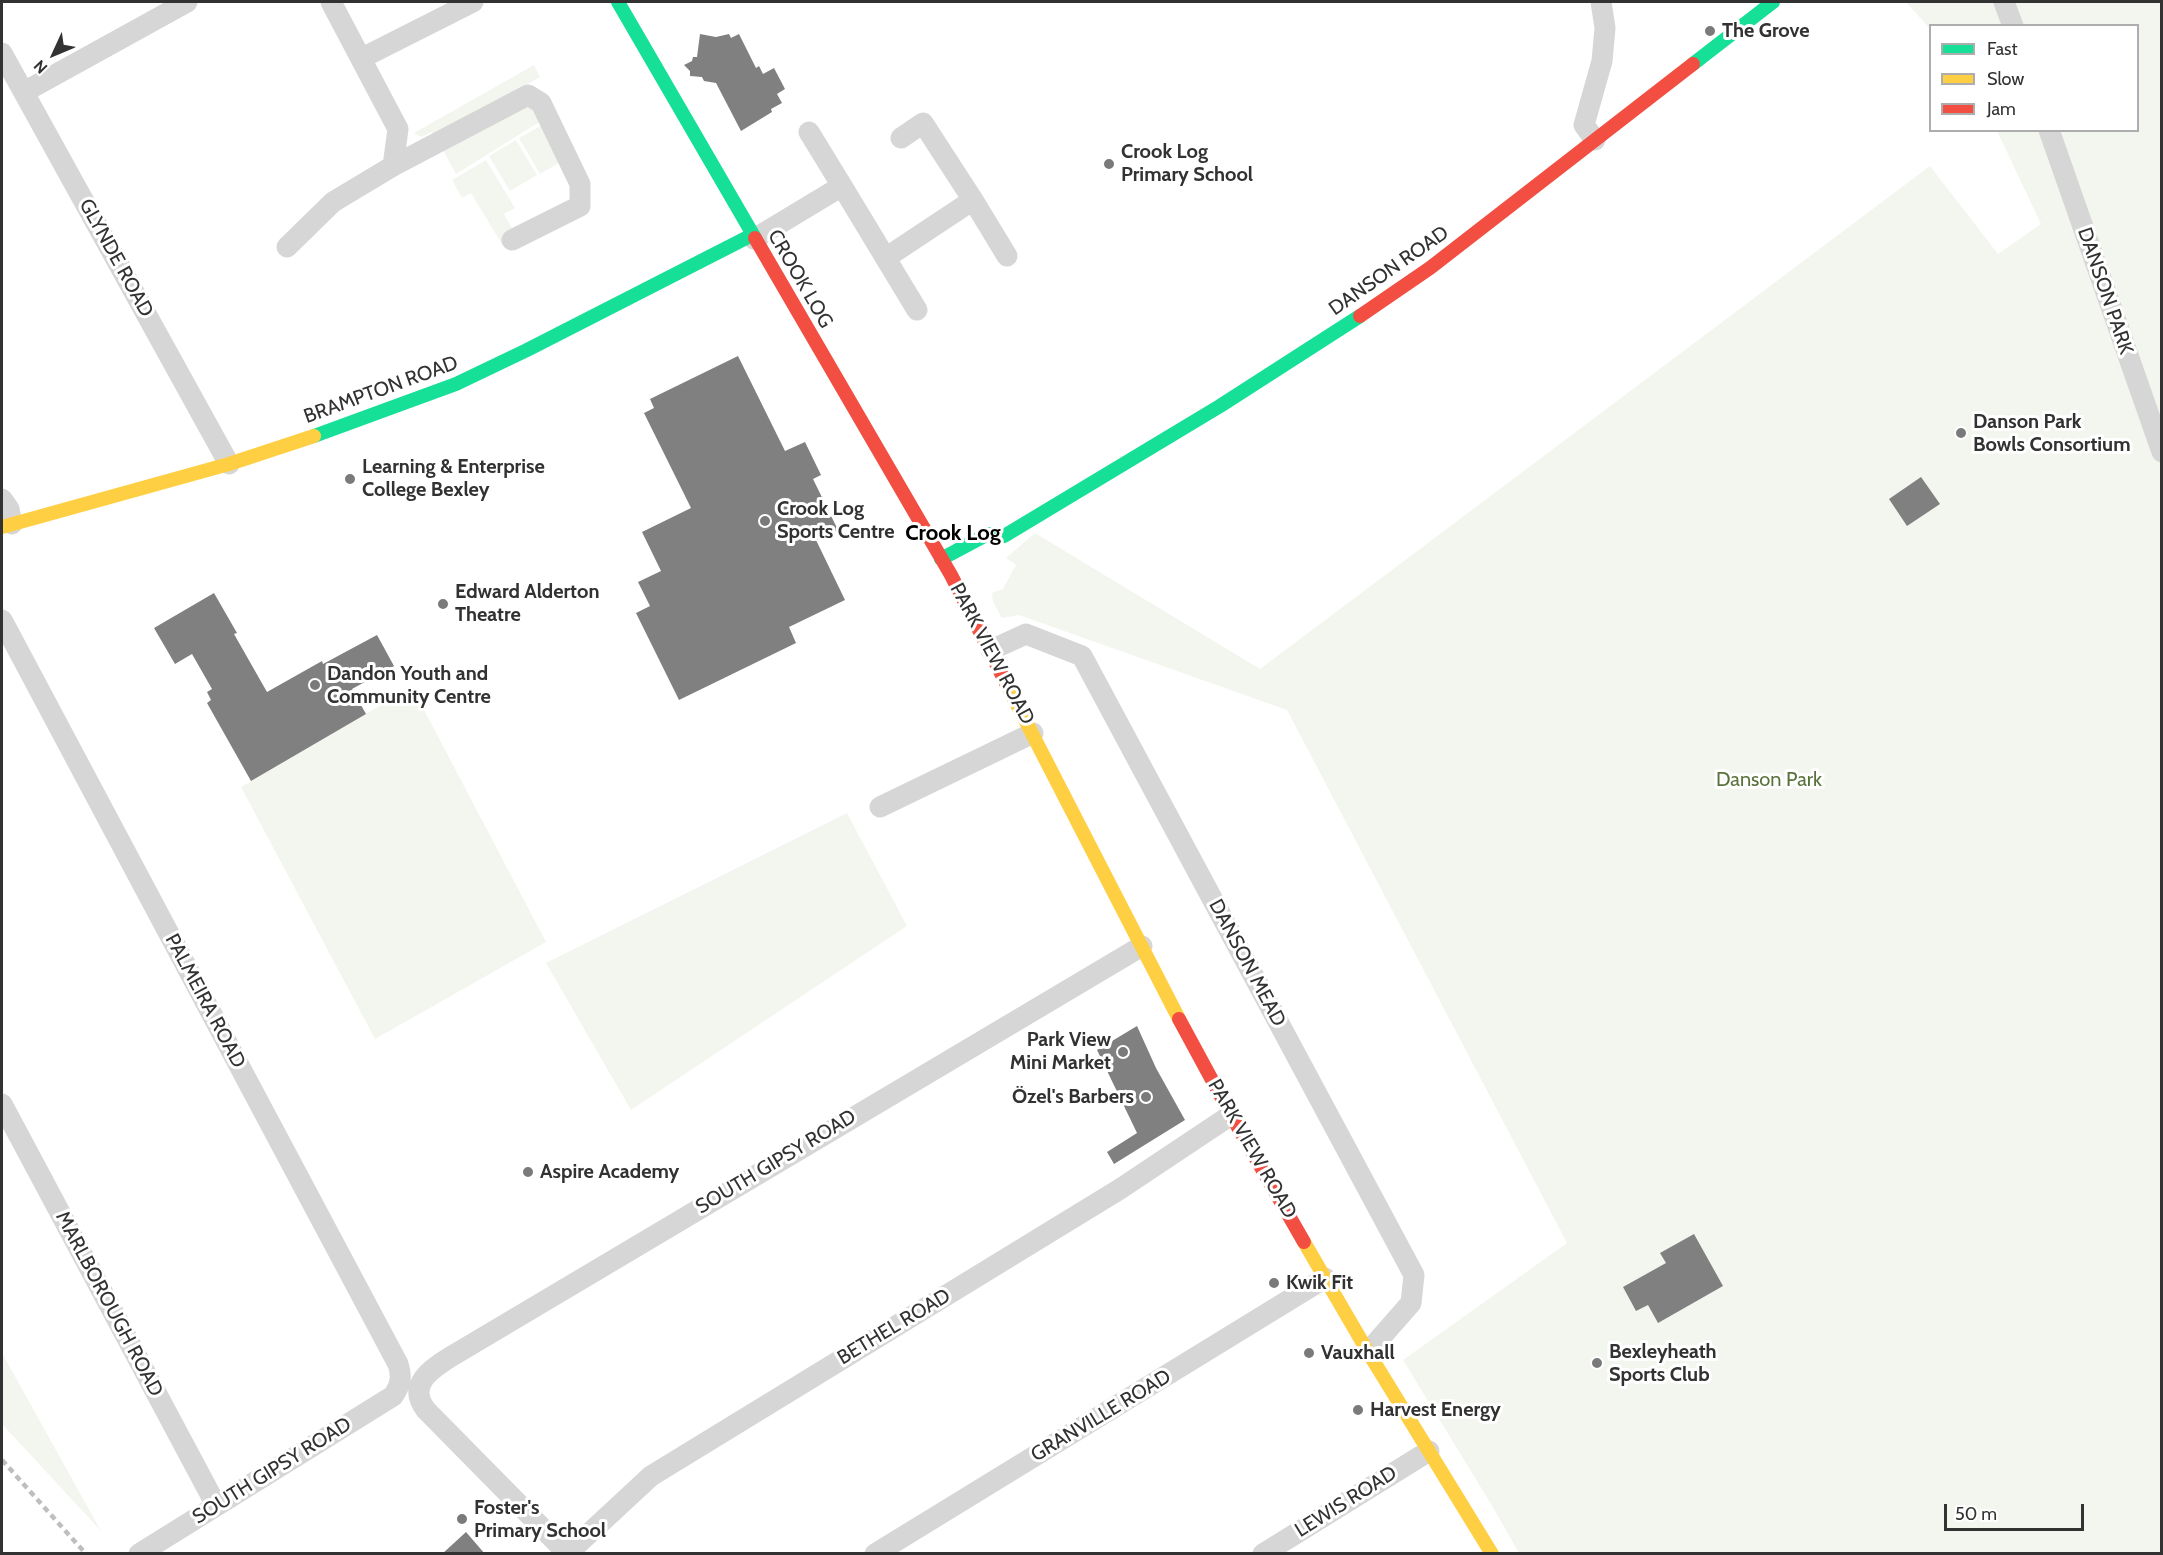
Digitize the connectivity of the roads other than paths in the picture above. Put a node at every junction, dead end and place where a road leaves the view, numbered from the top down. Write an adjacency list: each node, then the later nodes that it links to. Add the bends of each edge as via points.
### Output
1 (187, 2): 11 (street)
2 (331, 2): 10 (street)
3 (473, 2): 10 (street)
4 (618, 2): 19 (main road, CROOK LOG)
5 (1601, 2): 15 (street, via 1605,28 1602,61 1584,125)
6 (2004, 2): 8 (street)
7 (1764, 4): 15 (main road, DANSON ROAD)
8 (2012, 24)
9 (2, 52): 11 (street, GLYNDE ROAD)
10 (362, 58): 16 (street, via 398,129)
11 (24, 92): 26 (street, GLYNDE ROAD)
12 (808, 132): 17 (street)
13 (2050, 132): 25 (street, DANSON PARK)
14 (901, 138): 18 (street, via 923,123)
15 (1595, 140): 29 (main road, DANSON ROAD, via 1384,301 1176,435 1002,542 988,534)
16 (393, 166): 20 (street, via 528,95 541,103 580,184 580,206); 21 (street, via 333,202)
17 (842, 186): 19 (street); 23 (street)
18 (973, 200): 22 (street); 23 (street)
19 (753, 237): 26 (main road, BRAMPTON ROAD, via 456,384); 29 (main road, CROOK LOG)
20 (512, 240)
21 (287, 248)
22 (1007, 256)
23 (887, 257): 24 (street)
24 (917, 310)
25 (2162, 452)
26 (229, 464): 28 (main road, BRAMPTON ROAD)
27 (2, 499): 28 (street, via 9,509)
28 (7, 526)
29 (941, 559): 30 (main road, CROOK LOG)
30 (956, 572): 32 (main road, PARK VIEW ROAD)
31 (2, 620): 40 (street, PALMEIRA ROAD)
32 (991, 650): 33 (main road, PARK VIEW ROAD); 39 (street, DANSON MEAD, via 1026,634 1083,656 1414,1275 1411,1303)
33 (1033, 733): 34 (street, PARK VIEW ROAD); 35 (main road, PARK VIEW ROAD)
34 (880, 807)
35 (1142, 946): 37 (main road, PARK VIEW ROAD); 40 (street, SOUTH GIPSY ROAD, via 452,1356)
36 (2, 1104): 42 (street, MARLBOROUGH ROAD)
37 (1231, 1115): 38 (main road, PARK VIEW ROAD); 43 (street, BETHEL ROAD, via 1120,1189 651,1476)
38 (1325, 1278): 39 (main road, PARK VIEW ROAD); 45 (street, GRANVILLE ROAD)
39 (1368, 1352): 41 (main road, PARK VIEW ROAD)
40 (410, 1386): 42 (street, SOUTH GIPSY ROAD); 43 (street, PALMEIRA ROAD, via 426,1410)
41 (1429, 1451): 46 (street, LEWIS ROAD); 47 (main road, PARK VIEW ROAD)
42 (216, 1504): 44 (street, SOUTH GIPSY ROAD)
43 (568, 1553)
44 (139, 1554)
45 (875, 1554)
46 (1263, 1554)
47 (1492, 1554)

